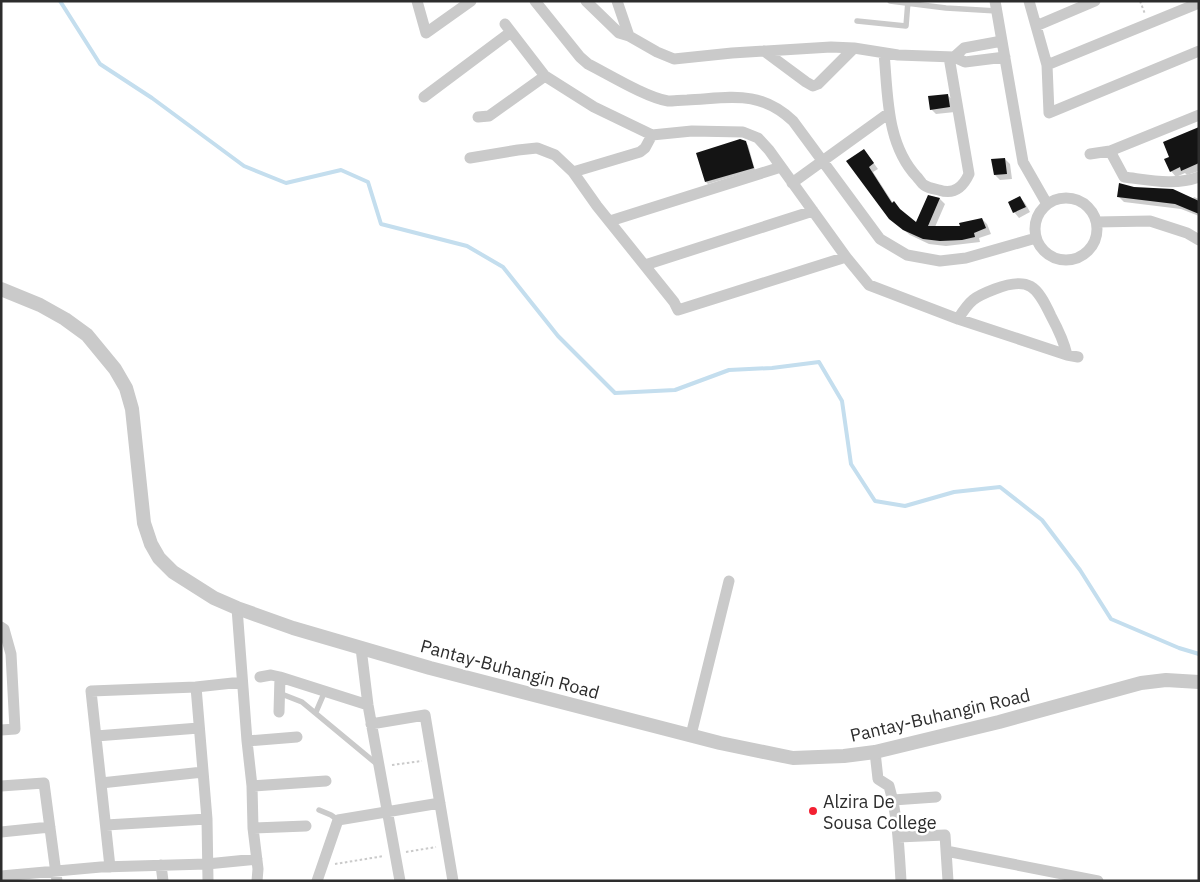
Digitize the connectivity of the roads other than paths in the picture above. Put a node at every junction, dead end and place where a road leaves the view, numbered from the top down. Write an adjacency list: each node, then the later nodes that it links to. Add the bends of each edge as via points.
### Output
1 (417, 1): 2 (street, via 426,32)
2 (471, 1)
3 (535, 1): 32 (street, via 588,64 653,97 668,101 737,96 767,102 793,121)
4 (586, 1): 14 (street, via 619,33)
5 (618, 1): 14 (street)
6 (890, 1): 9 (lane)
7 (1029, 1): 13 (street)
8 (1095, 1): 13 (street)
9 (908, 2): 11 (lane, via 946,8); 12 (lane, via 906,26)
10 (1199, 3): 22 (street)
11 (996, 6): 15 (street)
12 (857, 21)
13 (1036, 26): 22 (street)
14 (629, 36): 17 (street, via 674,58)
15 (1002, 41): 20 (street, via 964,48); 21 (street)
16 (854, 48): 17 (street); 17 (street, via 813,86); 19 (street)
17 (764, 51)
18 (1199, 51): 22 (street, via 1049,113)
19 (884, 53): 20 (street); 25 (street)
20 (951, 57): 21 (street, via 965,62); 25 (street, via 969,174 963,186 952,191 925,186 902,158)
21 (1005, 57): 37 (street, via 1024,162)
22 (1047, 65)
23 (544, 76): 24 (street, via 508,28); 27 (street, via 489,116); 28 (street, via 594,107)
24 (424, 97)
25 (889, 113): 32 (street)
26 (1199, 116): 29 (street)
27 (478, 117)
28 (652, 135): 33 (street, via 692,131 743,132 758,138); 34 (street, via 640,152)
29 (1110, 151): 30 (street); 35 (street, via 1124,177 1169,182 1186,182)
30 (1090, 154)
31 (470, 158): 34 (street, via 537,148 555,156)
32 (823, 161): 36 (street); 41 (street, via 880,239 907,255 940,260 966,258)
33 (781, 167): 36 (street); 39 (street)
34 (573, 172): 39 (street)
35 (1199, 177)
36 (792, 183): 38 (street)
37 (1047, 204): 40 (street, via 1066,197 1076,199 1086,204); 41 (street, via 1035,223)
38 (813, 211): 43 (street); 44 (street)
39 (610, 221): 44 (street)
40 (1097, 222): 41 (street, via 1096,241 1090,250 1074,260 1054,258 1046,253); 42 (street, via 1150,221 1186,232)
41 (1036, 238)
42 (1199, 240)
43 (846, 257): 44 (street, via 678,310); 46 (street, via 869,284)
44 (645, 265)
45 (1, 289): 48 (street, Pantay-Buhangin Road, via 65,319 87,335 115,369 126,388 132,409 144,523 159,558 173,572 214,598)
46 (958, 319): 46 (street, via 1073,356 1040,293 1029,286 1010,284 979,295 968,302)
47 (729, 581): 64 (street)
48 (237, 608): 50 (street, Pantay-Buhangin Road); 53 (street)
49 (1, 627): 63 (street, via 11,654 15,729)
50 (360, 648): 58 (street); 64 (street, Pantay-Buhangin Road)
51 (280, 676): 52 (street); 56 (street); 57 (street)
52 (260, 677)
53 (242, 682): 55 (street); 67 (street)
54 (1199, 682): 68 (street, Pantay-Buhangin Road, via 1166,680 1141,683 1025,716)
55 (196, 687): 62 (street); 65 (street, via 91,691)
56 (325, 691): 58 (street); 60 (lane)
57 (279, 693): 59 (street); 60 (lane, via 302,702)
58 (368, 705): 61 (street)
59 (279, 712)
60 (316, 712): 69 (lane)
61 (372, 724): 69 (street); 77 (street, via 425,715)
62 (199, 728): 65 (street); 70 (street)
63 (1, 730)
64 (691, 735): 68 (street, Pantay-Buhangin Road, via 793,758)
65 (96, 736): 72 (street)
66 (297, 736): 67 (street)
67 (247, 741): 74 (street)
68 (875, 752): 76 (street, via 878,780 890,786)
69 (379, 766): 79 (street)
70 (203, 772): 72 (street); 80 (street)
71 (326, 781): 74 (street)
72 (101, 783): 82 (street)
73 (1, 786): 84 (street, via 44,782)
74 (252, 786): 85 (street)
75 (936, 797): 76 (street)
76 (893, 800): 87 (street)
77 (440, 803): 79 (street); 100 (street)
78 (319, 810): 81 (lane)
79 (388, 812): 81 (street); 99 (street)
80 (207, 818): 82 (street); 90 (street)
81 (338, 820): 95 (street)
82 (106, 826): 92 (street)
83 (306, 826): 85 (street)
84 (50, 827): 86 (street); 94 (street)
85 (254, 828): 89 (street)
86 (1, 832)
87 (898, 836): 88 (street, via 945,835); 101 (street)
88 (946, 851): 102 (street); 103 (street)
89 (257, 860): 90 (street); 98 (street)
90 (207, 864): 91 (street); 97 (street)
91 (161, 865): 92 (street); 96 (street)
92 (110, 866): 94 (street)
93 (1, 876): 94 (street)
94 (57, 876)
95 (318, 880)
96 (163, 881)
97 (208, 881)
98 (257, 881)
99 (400, 881)
100 (453, 881)
101 (901, 881)
102 (948, 881)
103 (1098, 881)

